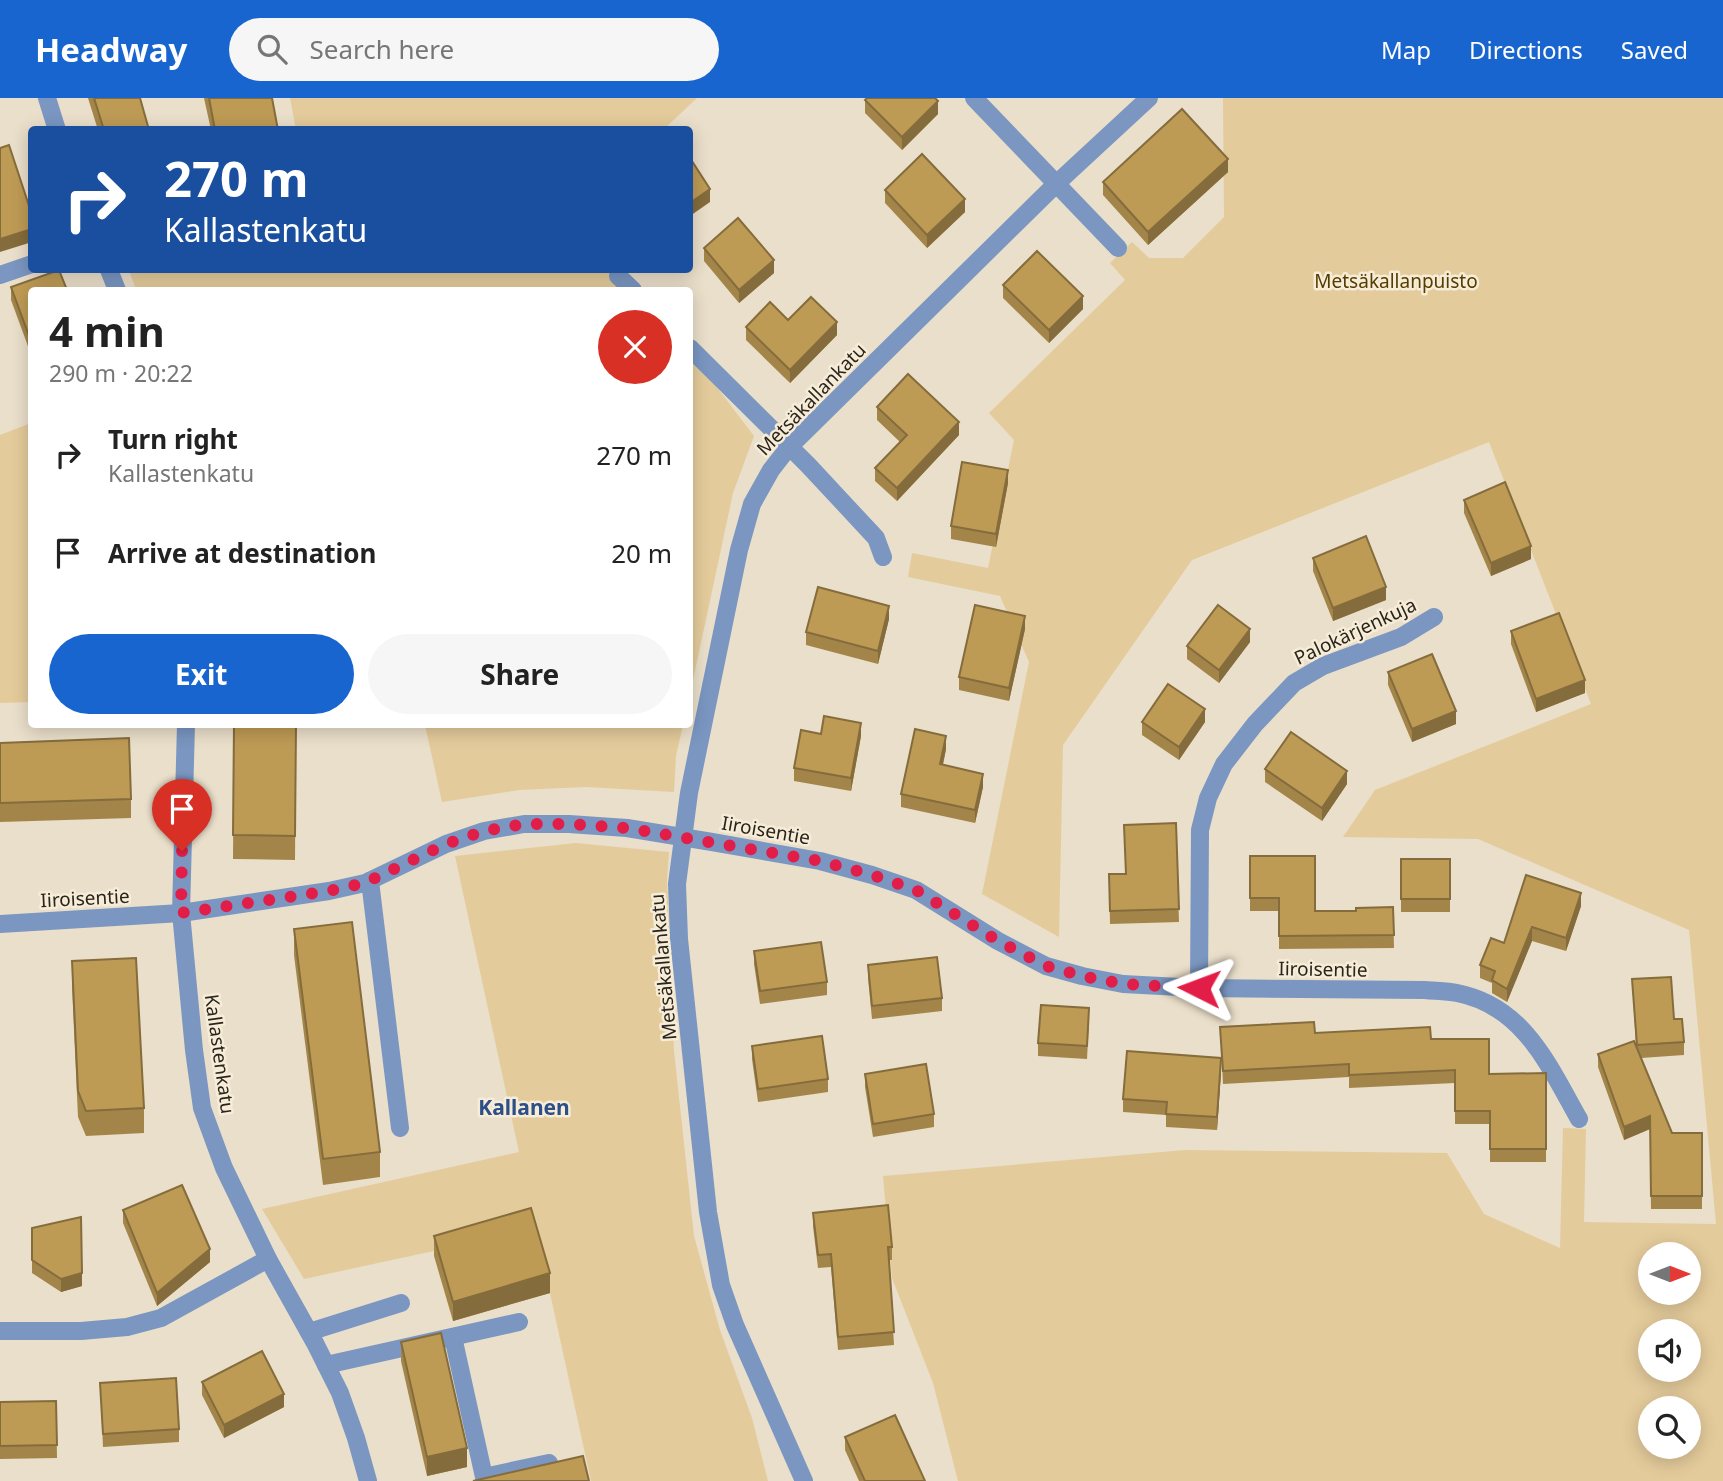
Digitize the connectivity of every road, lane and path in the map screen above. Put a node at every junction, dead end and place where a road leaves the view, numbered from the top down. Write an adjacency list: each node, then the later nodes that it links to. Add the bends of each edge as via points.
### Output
1 (47, 98): 4 (street)
2 (974, 98): 5 (street)
3 (1149, 98): 5 (street, Metsäkallankatu)
4 (56, 126)
5 (1056, 184): 6 (street); 12 (street, Metsäkallankatu)
6 (1118, 248)
7 (28, 265): 8 (street)
8 (0, 275)
9 (618, 276): 10 (street)
10 (630, 287)
11 (693, 351): 12 (street)
12 (789, 447): 13 (street, via 876,538); 16 (street, Metsäkallankatu, via 752,504 739,550)
13 (883, 557)
14 (1434, 617): 20 (street, Palokärjenkuja, via 1401,637 1323,666 1294,683 1224,764 1200,830)
15 (186, 728): 18 (street, Kallastenkatu)
16 (682, 837): 17 (street, Iiroisentie, via 627,828 524,824 446,844); 20 (street, Iiroisentie, via 820,861 916,890 1046,966 1123,984); 32 (street, Metsäkallankatu, via 677,884 679,939 713,1250 735,1325)
17 (370, 881): 18 (street, Iiroisentie); 22 (street)
18 (181, 913): 19 (street, Iiroisentie); 23 (street, Kallastenkatu, via 202,1108 224,1168)
19 (0, 924)
20 (1199, 988): 21 (street, Iiroisentie, via 1459,993 1492,1006 1516,1023 1539,1048)
21 (1578, 1119)
22 (400, 1128)
23 (268, 1259): 26 (street, via 150,1321 81,1331); 27 (street, Kallastenkatu)
24 (401, 1303): 27 (street)
25 (519, 1322): 28 (street)
26 (0, 1331)
27 (309, 1332): 29 (street, Kallastenkatu)
28 (453, 1337): 29 (street); 30 (street, via 484,1477)
29 (326, 1365): 31 (street, Kallastenkatu, via 340,1393)
30 (549, 1463)
31 (368, 1481)
32 (804, 1481)

